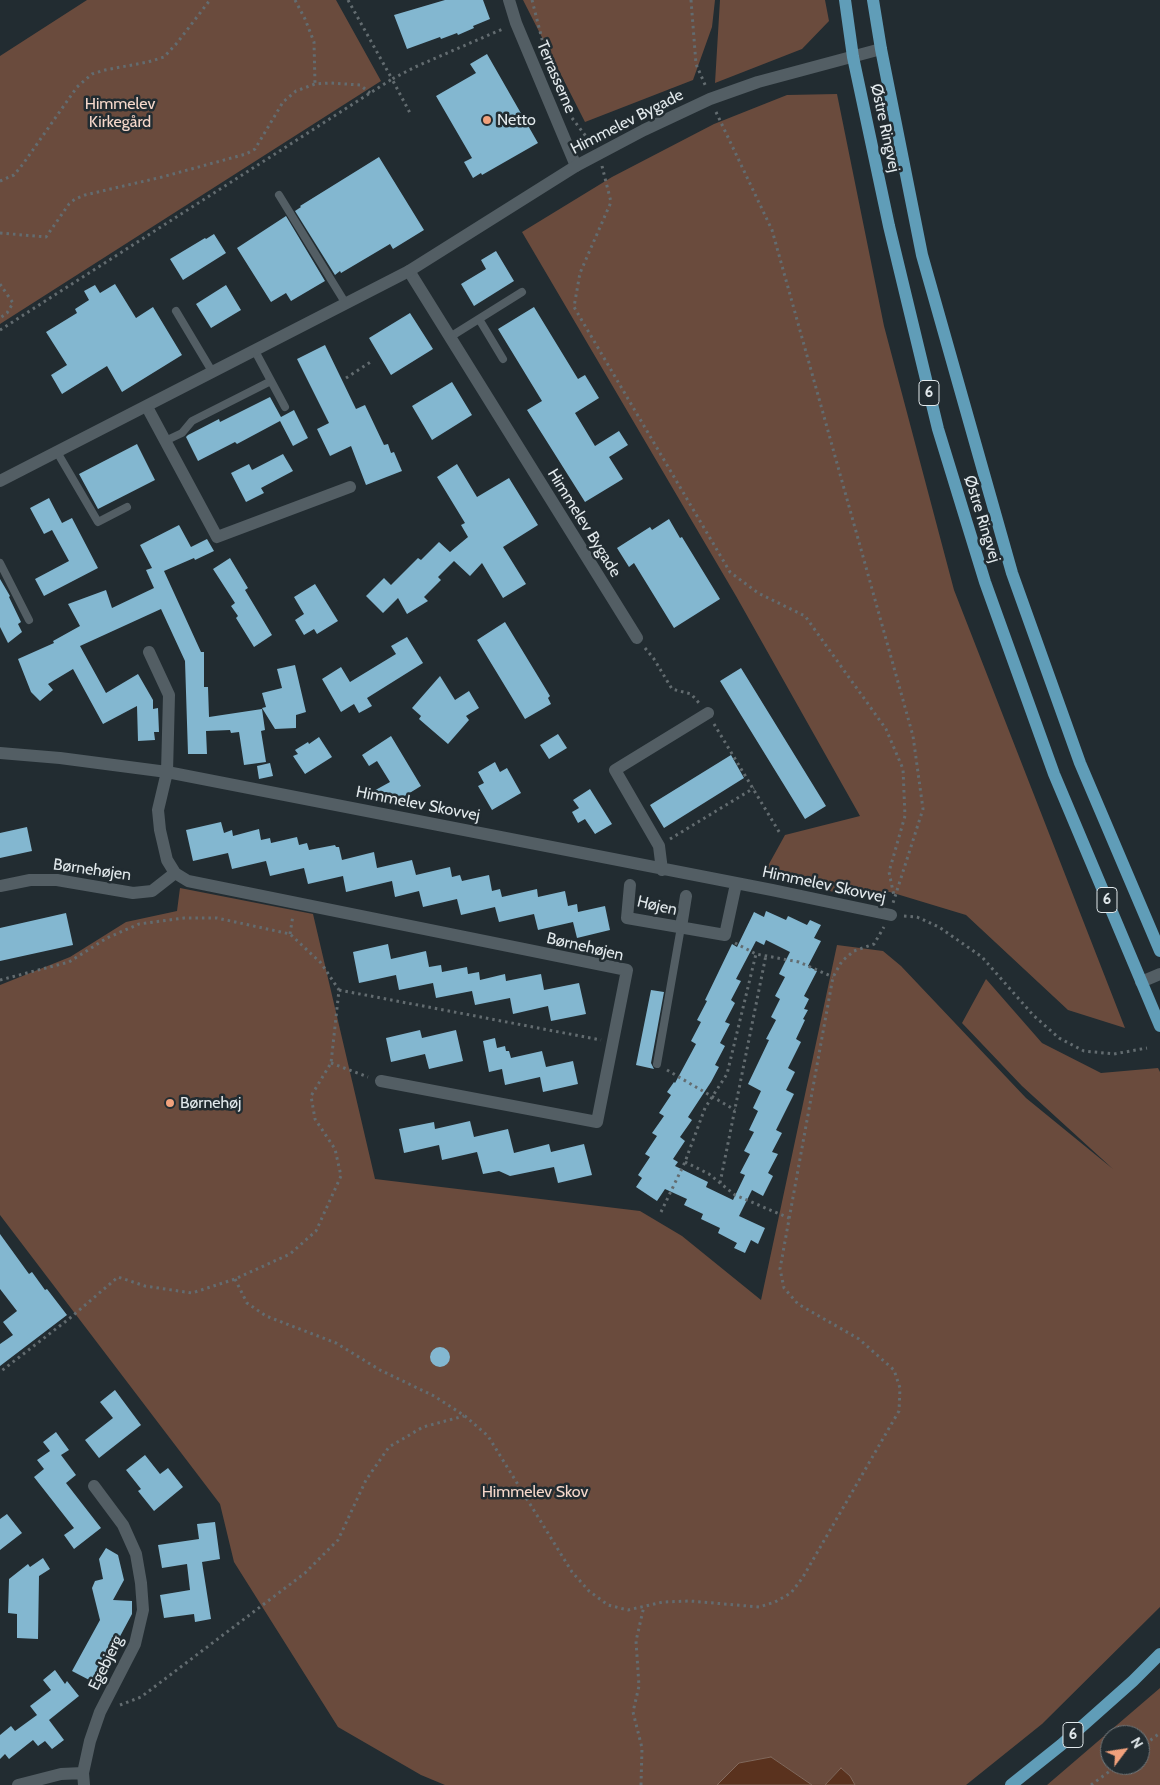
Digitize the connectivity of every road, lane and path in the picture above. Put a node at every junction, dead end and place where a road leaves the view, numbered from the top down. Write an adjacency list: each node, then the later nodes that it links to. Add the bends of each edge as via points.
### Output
1 (210, 0): 21 (path, via 164,56 92,74 77,87 14,175)
2 (295, 0): 13 (path, via 314,42)
3 (348, 0): 12 (path)
4 (509, 0): 9 (street, Terrasserne)
5 (532, 0): 14 (path, via 544,48)
6 (691, 0): 16 (path, via 696,64)
7 (845, 0): 11 (main road, Østre Ringvej / 6)
8 (873, 0): 10 (main road, Østre Ringvej / 6)
9 (516, 23): 12 (path); 20 (street, Terrasserne)
10 (881, 49): 11 (street, Himmelev Bygade); 69 (main road, Østre Ringvej / 6, via 922,255 1012,573 1080,763)
11 (853, 57): 16 (street, Himmelev Bygade, via 758,82); 75 (main road, Østre Ringvej / 6, via 889,226 938,429 984,582 1054,774)
12 (392, 79): 15 (path); 18 (path)
13 (315, 84): 15 (path, via 360,85); 23 (path, via 296,91 283,102 255,149 246,154 86,195 69,204 46,237)
14 (562, 91)
15 (370, 93): 31 (path)
16 (710, 100): 19 (street, Himmelev Bygade); 63 (path, via 772,230 913,736 923,809)
17 (569, 109): 19 (path)
18 (410, 113)
19 (599, 155): 20 (street, Himmelev Bygade); 63 (path, via 611,202 580,273 574,307 730,572 758,593 806,616 886,729 903,769 905,807 889,872)
20 (576, 166): 24 (street, Himmelev Bygade)
21 (0, 181)
22 (279, 196): 27 (lane)
23 (0, 232)
24 (409, 271): 27 (street, Himmelev Bygade); 32 (street, Himmelev Bygade)
25 (0, 284): 29 (path, via 13,303)
26 (522, 292): 30 (lane)
27 (346, 304): 33 (street, Himmelev Bygade)
28 (176, 311): 36 (lane)
29 (0, 318)
30 (479, 319): 32 (lane); 34 (lane)
31 (0, 330)
32 (450, 337): 48 (street, Himmelev Bygade)
33 (255, 351): 36 (street, Himmelev Bygade); 38 (lane)
34 (503, 358)
35 (372, 361): 37 (path)
36 (213, 373): 39 (street, Himmelev Bygade)
37 (346, 378)
38 (271, 381): 40 (lane); 41 (lane, via 192,421 182,433)
39 (147, 407): 41 (street); 42 (street, Himmelev Bygade)
40 (285, 407)
41 (165, 441): 44 (street, via 217,537)
42 (57, 452): 43 (street, Himmelev Bygade); 45 (lane, via 98,522)
43 (0, 482)
44 (350, 487)
45 (127, 507)
46 (0, 563): 47 (lane)
47 (29, 620)
48 (637, 638)
49 (149, 652): 53 (street, via 169,695)
50 (654, 659): 51 (path, via 672,689 691,694)
51 (708, 713): 54 (path); 56 (street, via 614,770)
52 (0, 753): 53 (street, Himmelev Skovvej)
53 (167, 772): 57 (street, Himmelev Skovvej); 58 (street, via 158,810 167,860)
54 (754, 788): 55 (path); 56 (path)
55 (781, 835)
56 (659, 846): 57 (street)
57 (662, 870): 59 (street, Himmelev Skovvej)
58 (175, 873): 61 (street, Børnehøjen, via 152,891 133,893 57,880 30,880); 64 (street, Børnehøjen, via 188,882)
59 (736, 884): 65 (street, Himmelev Skovvej); 68 (street)
60 (630, 885): 66 (street, Højen, via 627,918)
61 (0, 886)
62 (686, 896): 66 (street, Højen)
63 (894, 896): 65 (path)
64 (295, 903): 67 (path); 78 (street, Børnehøjen, via 627,970)
65 (891, 915): 73 (path, via 874,944 854,951 842,961); 79 (path, via 916,918 938,927 982,957 1033,1015 1059,1038 1084,1051 1114,1054)
66 (681, 928): 68 (street, Højen); 81 (lane)
67 (290, 934): 74 (path, via 217,918 184,918 139,924 107,938 69,962); 76 (path, via 321,963)
68 (725, 935): 70 (path)
69 (1160, 951)
70 (756, 954): 71 (path); 83 (path, via 727,1074)
71 (766, 955): 73 (path, via 799,962); 84 (path)
72 (1160, 974): 75 (street)
73 (833, 977): 88 (path)
74 (0, 980)
75 (1141, 982): 77 (main road, Østre Ringvej / 6)
76 (339, 990): 78 (path); 80 (path)
77 (1160, 1026)
78 (613, 1042): 82 (street, Børnehøjen, via 597,1122)
79 (1147, 1048)
80 (331, 1063): 82 (path); 89 (path, via 311,1096 315,1119 335,1149 341,1176 316,1231 290,1254)
81 (657, 1064): 83 (path)
82 (381, 1081)
83 (712, 1096): 84 (path); 85 (path)
84 (735, 1110): 86 (path)
85 (685, 1162): 86 (path); 87 (path)
86 (720, 1182): 88 (path, via 736,1195)
87 (660, 1212)
88 (789, 1218): 93 (path, via 780,1269 784,1288 798,1304 859,1338 894,1370 900,1388 899,1411 804,1577 791,1592 759,1607 690,1601)
89 (235, 1279): 90 (path, via 192,1293 145,1286 118,1277); 91 (path, via 247,1303 266,1316 336,1343)
90 (0, 1372)
91 (465, 1416): 93 (path, via 488,1436 572,1572 589,1591 608,1605 628,1610); 97 (path, via 424,1427 389,1447 366,1480 338,1540 305,1573 141,1697)
92 (94, 1486): 97 (street, Egebjerg, via 123,1526 136,1554 143,1610 136,1644)
93 (644, 1606): 101 (path, via 636,1641 639,1686 634,1712 642,1748)
94 (1160, 1643): 96 (main road, 6)
95 (1160, 1654): 96 (main road, 6)
96 (1133, 1681): 102 (main road, 6)
97 (100, 1712): 99 (street, Egebjerg, via 90,1741)
98 (1104, 1775): 103 (path)
99 (83, 1779): 100 (street, Egebjerg, via 61,1774)
100 (18, 1785)
101 (641, 1785)
102 (1010, 1785)
103 (1091, 1785)

